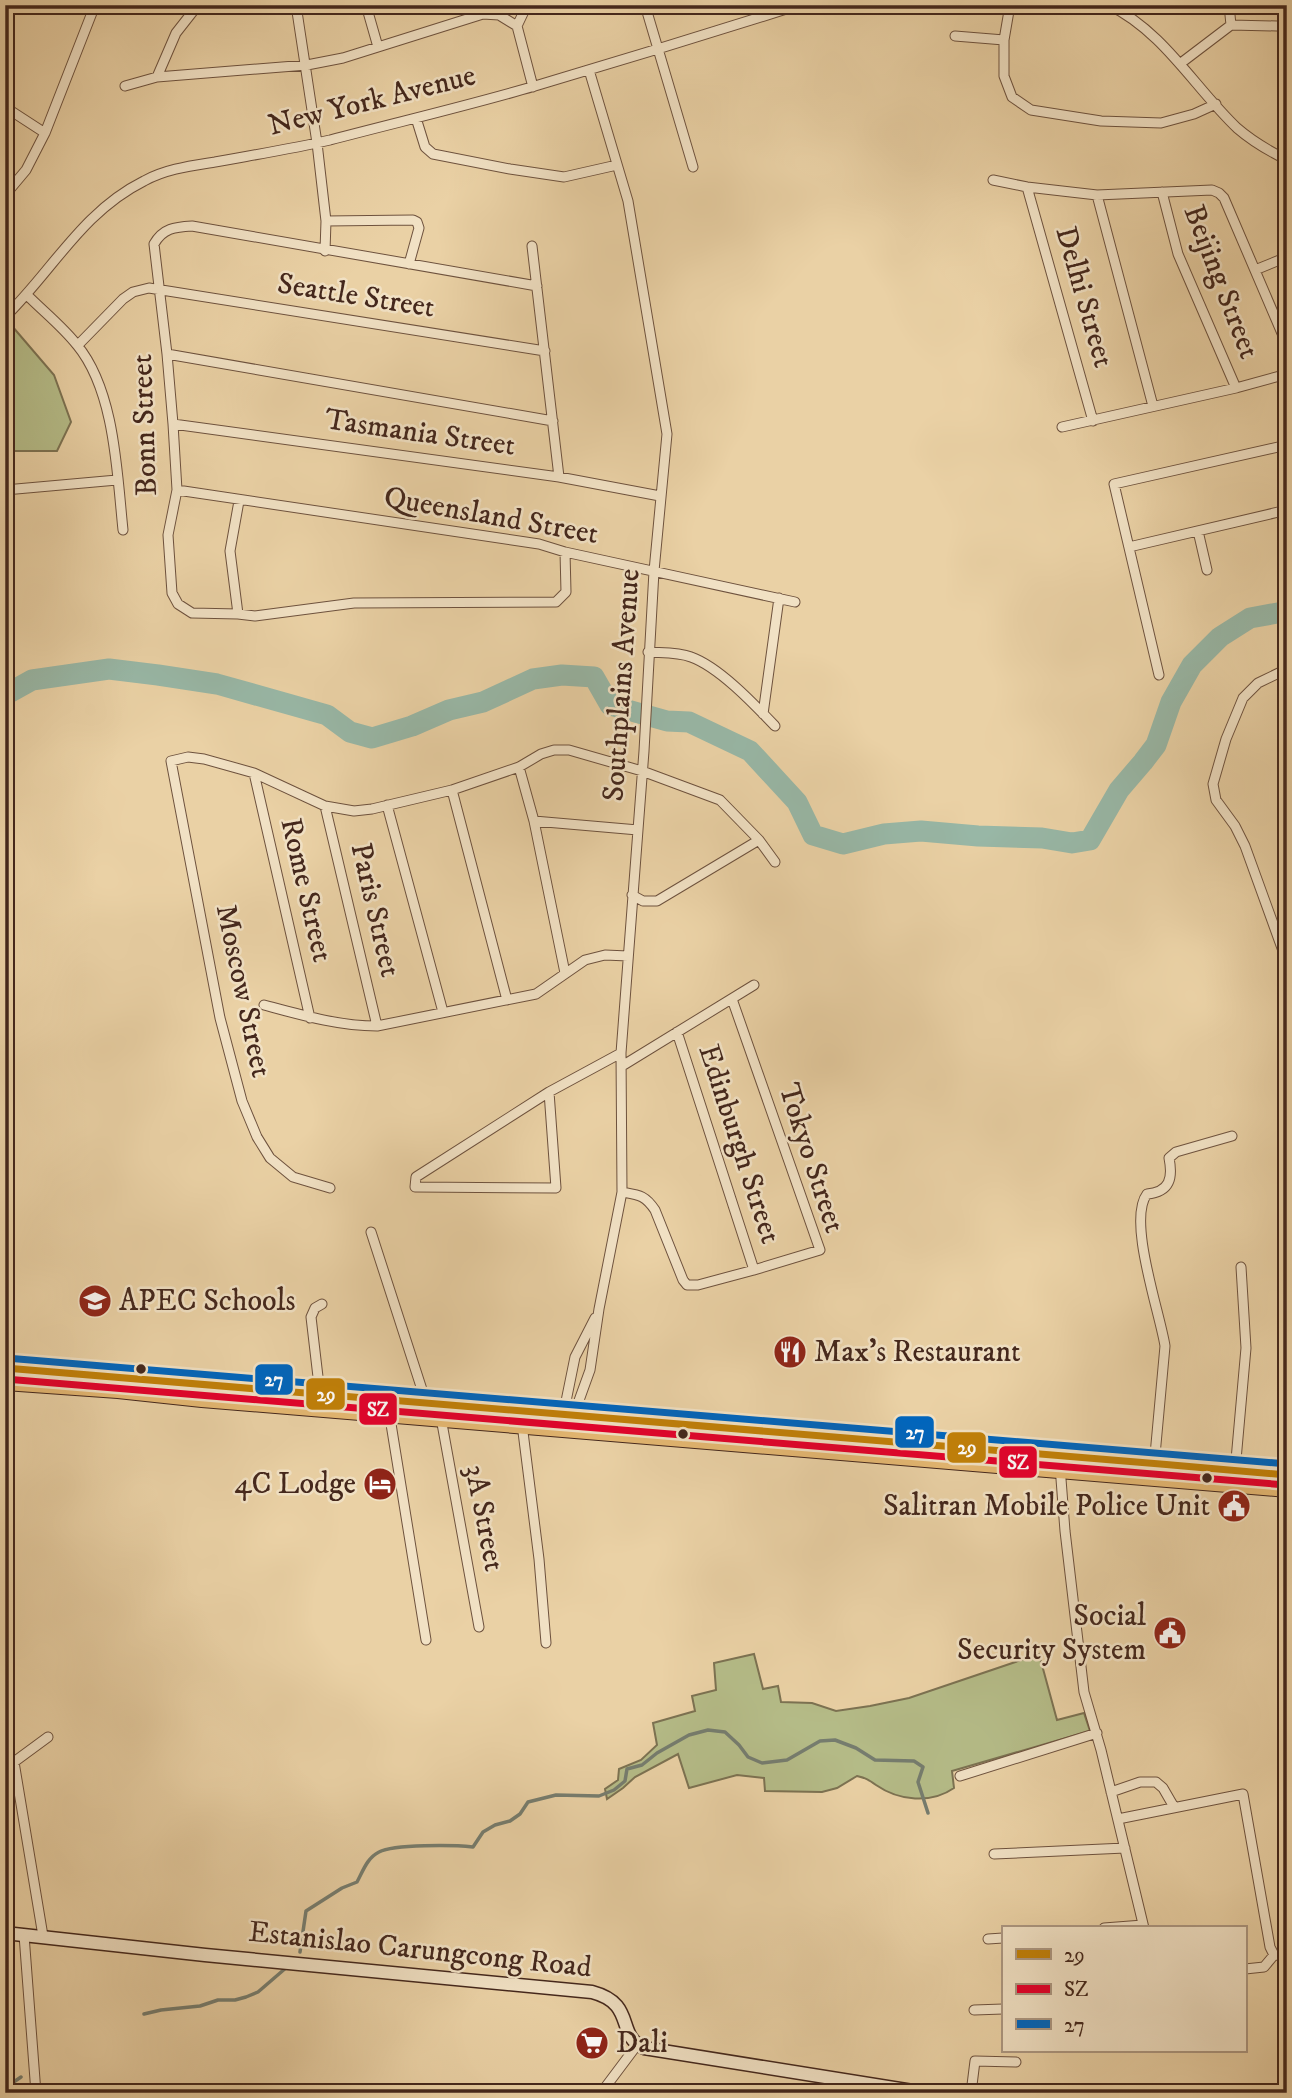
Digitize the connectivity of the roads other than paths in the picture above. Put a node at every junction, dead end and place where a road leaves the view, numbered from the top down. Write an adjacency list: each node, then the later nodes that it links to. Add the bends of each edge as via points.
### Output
1 (95, 5): 27 (street)
2 (198, 5): 21 (street, via 176,33)
3 (296, 5): 19 (street)
4 (366, 5): 16 (street)
5 (527, 5): 12 (street)
6 (645, 5): 17 (street)
7 (799, 5): 17 (street, New York Avenue)
8 (1010, 5): 15 (street)
9 (1109, 5): 18 (street, via 1144,29)
10 (1229, 5): 11 (street)
11 (1231, 25): 13 (street); 18 (street)
12 (517, 26): 16 (street, via 499,15 483,14); 23 (street)
13 (1277, 26)
14 (955, 36): 15 (street)
15 (1004, 40): 24 (street, via 1004,76 1012,97 1031,110 1101,121 1161,123)
16 (378, 47): 19 (street)
17 (659, 50): 20 (street, New York Avenue); 31 (street)
18 (1181, 64): 24 (street)
19 (307, 65): 21 (street); 28 (street)
20 (589, 70): 23 (street, New York Avenue); 30 (street, Southplains Avenue)
21 (157, 77): 22 (street)
22 (125, 86)
23 (533, 87): 26 (street, New York Avenue)
24 (1216, 104): 29 (street, via 1237,128)
25 (5, 107): 27 (street)
26 (416, 118): 28 (street, New York Avenue); 30 (street, via 425,147 433,154 564,177)
27 (44, 133): 35 (street, via 26,170)
28 (317, 143): 37 (street); 45 (street, New York Avenue, via 167,171 143,181 94,215)
29 (1287, 160)
30 (617, 165): 64 (street, Southplains Avenue, via 628,201 667,434)
31 (693, 166)
32 (993, 180): 33 (street)
33 (1027, 187): 36 (street); 56 (street, Delhi Street)
34 (1162, 192): 36 (street); 42 (street, via 1219,193); 53 (street, Beijing Street, via 1178,254)
35 (5, 195)
36 (1097, 195): 54 (street)
37 (326, 221): 39 (street); 41 (street, via 417,222)
38 (532, 246): 43 (street)
39 (325, 251): 41 (street, Bonn Street); 44 (street, Bonn Street, via 192,226 171,228 155,244)
40 (1287, 257): 42 (street)
41 (409, 264): 43 (street, Bonn Street)
42 (1255, 270): 47 (street)
43 (537, 286): 50 (street)
44 (160, 288): 48 (street, via 123,299); 50 (street, Seattle Street); 51 (street, Bonn Street)
45 (27, 295): 46 (street, New York Avenue); 48 (street)
46 (5, 317)
47 (1284, 327): 49 (street)
48 (78, 345): 61 (street, via 101,388)
49 (1287, 345)
50 (545, 351): 55 (street)
51 (167, 354): 55 (street); 57 (street, Bonn Street)
52 (1287, 374): 53 (street)
53 (1236, 388): 54 (street)
54 (1153, 406): 56 (street)
55 (553, 421): 60 (street)
56 (1093, 421): 58 (street)
57 (173, 424): 60 (street, Tasmania Street); 63 (street, Bonn Street)
58 (1062, 427)
59 (1287, 445): 69 (street, via 1114,484)
60 (559, 477): 64 (street, Tasmania Street)
61 (117, 480): 62 (street); 67 (street)
62 (5, 490)
63 (177, 490): 65 (street, Queensland Street); 75 (street, Bonn Street, via 167,535 172,593 178,604 192,613)
64 (660, 496): 72 (street, Southplains Avenue)
65 (239, 501): 70 (street, Queensland Street, via 539,544); 75 (street, via 230,551)
66 (1287, 510): 68 (street)
67 (123, 530)
68 (1198, 531): 69 (street); 71 (street)
69 (1129, 547): 78 (street)
70 (565, 552): 72 (street, Queensland Street); 75 (street, Bonn Street, via 566,592 556,601 354,603 271,615)
71 (1207, 570)
72 (654, 571): 73 (street, Queensland Street); 76 (street, Southplains Avenue)
73 (779, 598): 74 (street, Queensland Street); 79 (street)
74 (795, 602)
75 (238, 614)
76 (648, 652): 79 (street, via 704,662); 82 (street, Southplains Avenue)
77 (1287, 669): 92 (street, via 1258,683 1243,698 1213,784 1216,800 1245,846)
78 (1159, 675)
79 (763, 714): 80 (street)
80 (775, 726)
81 (519, 767): 82 (street, via 541,754 569,750); 84 (street); 87 (street)
82 (642, 771): 88 (street, Southplains Avenue); 89 (street, via 720,800)
83 (254, 773): 86 (street); 101 (street, Rome Street); 108 (street, Moscow Street, via 204,759 171,761 220,1018 242,1101 270,1158 293,1177)
84 (452, 790): 85 (street); 98 (street)
85 (387, 805): 86 (street, via 354,811); 100 (street)
86 (325, 806): 102 (street, Paris Street)
87 (534, 821): 88 (street); 95 (street)
88 (638, 830): 91 (street, Southplains Avenue)
89 (759, 840): 90 (street); 91 (street, via 657,901)
90 (775, 862)
91 (632, 895): 93 (street, Southplains Avenue)
92 (1285, 950): 94 (street)
93 (628, 956): 95 (street, via 596,956); 104 (street, Southplains Avenue)
94 (1287, 962)
95 (565, 973): 98 (street, via 536,994)
96 (754, 985): 97 (street)
97 (732, 999): 103 (street); 112 (street, Tokyo Street, via 820,1250)
98 (507, 1000): 100 (street)
99 (264, 1005): 101 (street)
100 (443, 1012): 102 (street)
101 (310, 1018): 102 (street)
102 (377, 1026)
103 (677, 1032): 105 (street); 112 (street, Edinburgh Street)
104 (621, 1053): 105 (street, Southplains Avenue); 106 (street)
105 (622, 1066): 109 (street, Southplains Avenue)
106 (549, 1091): 106 (street, via 556,1188 415,1187 416,1177)
107 (1232, 1136): 124 (street, via 1176,1152 1168,1158 1169,1183 1142,1200 1143,1258 1165,1346)
108 (330, 1188)
109 (622, 1192): 112 (street, Tokyo Street, via 650,1202 687,1285); 114 (street, Southplains Avenue)
110 (371, 1232): 118 (street)
111 (1241, 1267): 125 (street, via 1246,1348)
112 (754, 1270)
113 (322, 1304): 117 (street, via 311,1317)
114 (599, 1309): 122 (street, Southplains Avenue, via 590,1370); 122 (street, Southplains Avenue, via 575,1357)
115 (5, 1368): 117 (highway)
116 (5, 1382): 119 (highway)
117 (320, 1394): 118 (highway)
118 (426, 1402): 121 (highway)
119 (392, 1414): 120 (highway); 129 (street)
120 (441, 1418): 121 (highway); 128 (street, 3A Street)
121 (525, 1418): 122 (highway); 130 (street)
122 (568, 1419): 123 (highway)
123 (1060, 1463): 124 (highway); 131 (street, via 1084,1692)
124 (1154, 1471): 125 (highway); 127 (highway)
125 (1236, 1471): 126 (highway)
126 (1287, 1475)
127 (1287, 1489)
128 (479, 1627)
129 (426, 1640)
130 (546, 1643)
131 (1097, 1733): 134 (street); 135 (street)
132 (48, 1737): 133 (street)
133 (10, 1764): 143 (street)
134 (960, 1776)
135 (1111, 1792): 136 (street, via 1156,1782); 137 (street)
136 (1174, 1807): 137 (street); 146 (street, via 1243,1794)
137 (1118, 1819): 138 (street)
138 (1125, 1848): 139 (street); 140 (street)
139 (994, 1854)
140 (1143, 1926)
141 (5, 1933): 142 (street, Estanislao Carungcong Road)
142 (24, 1935): 143 (street, Estanislao Carungcong Road); 153 (street)
143 (43, 1937): 151 (street, Estanislao Carungcong Road, via 593,1992 617,2004)
144 (1002, 1938): 145 (street)
145 (988, 1939)
146 (1274, 1955): 147 (street); 148 (street, via 1264,1967)
147 (1287, 1956)
148 (1246, 1969)
149 (1002, 2009): 150 (street)
150 (974, 2010)
151 (637, 2045): 154 (street); 155 (street)
152 (1016, 2062): 156 (street, via 975,2061)
153 (36, 2093)
154 (601, 2093)
155 (925, 2093)
156 (971, 2093)

